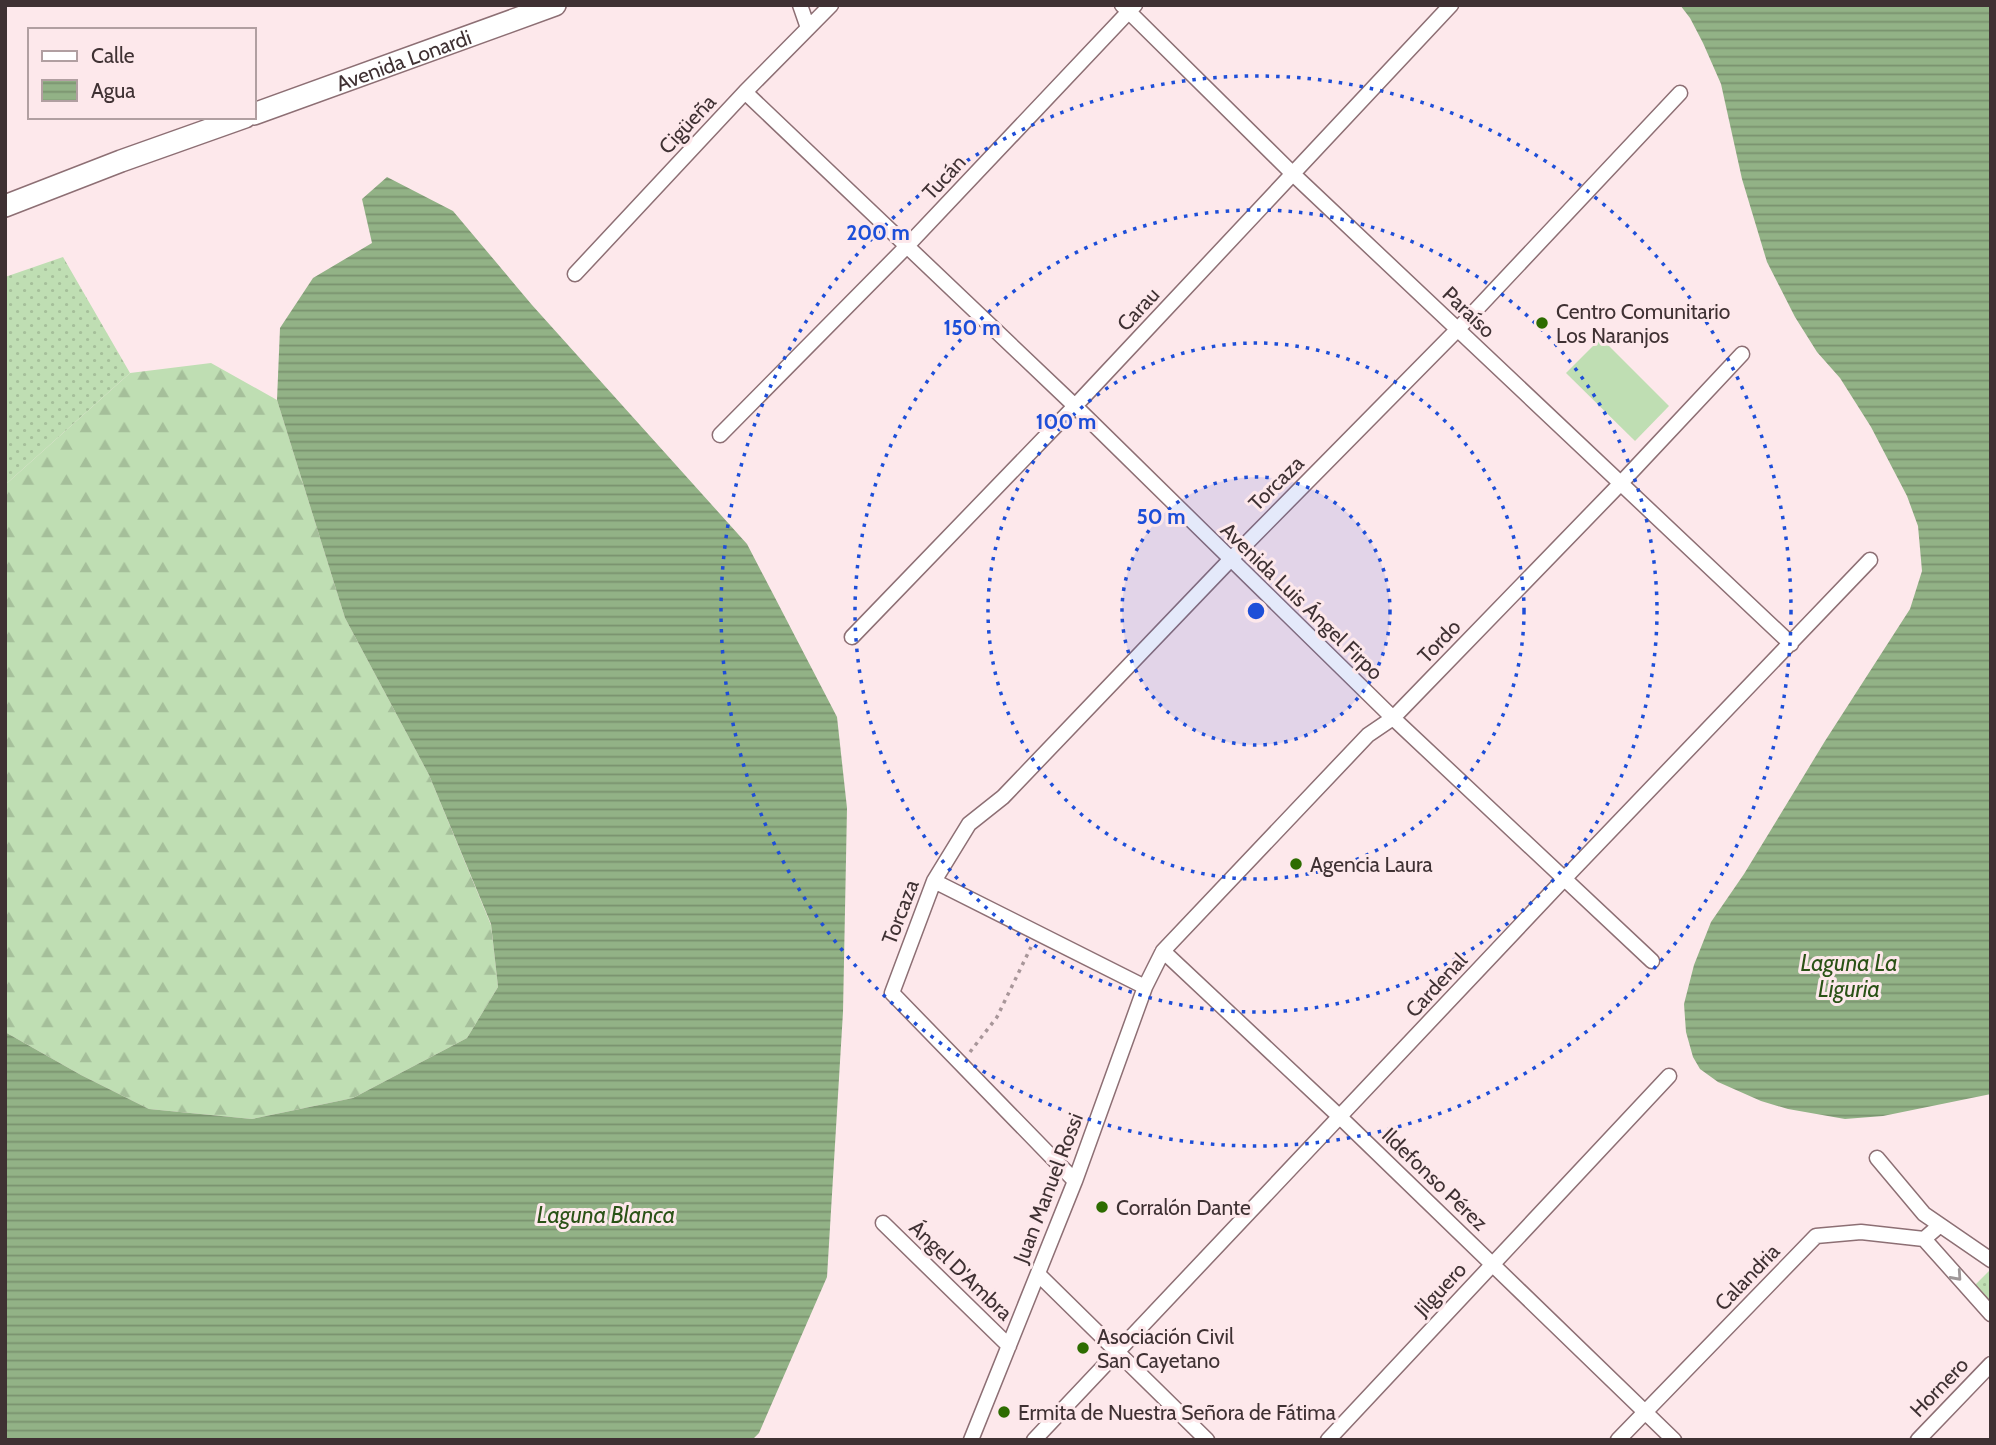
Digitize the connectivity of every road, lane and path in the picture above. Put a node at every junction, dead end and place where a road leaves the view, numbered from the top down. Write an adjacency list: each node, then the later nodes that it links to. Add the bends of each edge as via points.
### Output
1 (555, 5): 9 (street, Avenida Lonardi)
2 (800, 5): 6 (street)
3 (831, 5): 6 (street, Cigüeña)
4 (1451, 5): 11 (street, Carau)
5 (1129, 7): 11 (street, Paraíso); 13 (street, Tucán)
6 (808, 28): 7 (street, Cigüeña)
7 (745, 92): 13 (street, Avenida Luis Ángel Firpo); 14 (street, Cigüeña)
8 (1680, 93): 15 (street, Torcaza)
9 (256, 113)
10 (239, 119): 12 (street)
11 (1293, 174): 15 (street, Paraíso); 17 (street, Carau)
12 (5, 206)
13 (907, 246): 17 (street, Avenida Luis Ángel Firpo); 18 (street, Tucán)
14 (575, 274)
15 (1457, 330): 19 (street, Paraíso); 20 (street, Torcaza)
16 (1742, 355): 19 (street, Tordo)
17 (1075, 405): 20 (street, Avenida Luis Ángel Firpo); 22 (street, Carau)
18 (720, 435)
19 (1620, 484): 23 (street, Paraíso); 24 (street, Tordo)
20 (1230, 560): 24 (street, Avenida Luis Ángel Firpo); 26 (street, Torcaza, via 1003,797 969,824)
21 (1870, 560): 23 (street, Cardenal)
22 (852, 637)
23 (1791, 644): 25 (street, Cardenal)
24 (1393, 718): 25 (street, Avenida Luis Ángel Firpo); 28 (street, Tordo, via 1368,736)
25 (1565, 878): 29 (street, Avenida Luis Ángel Firpo); 33 (street, Cardenal)
26 (934, 881): 27 (street); 31 (street, Torcaza, via 892,993)
27 (1039, 933): 30 (street); 31 (path, via 997,1017)
28 (1163, 951): 30 (street, Juan Manuel Rossi); 33 (street, Ildefonso Pérez)
29 (1652, 961)
30 (1145, 987): 35 (street, Juan Manuel Rossi)
31 (961, 1063): 35 (street)
32 (1669, 1076): 40 (street, Jilguero)
33 (1340, 1117): 40 (street, Ildefonso Pérez); 44 (street, Cardenal)
34 (1877, 1158): 37 (street, via 1924,1214)
35 (1075, 1181): 41 (street, Juan Manuel Rossi)
36 (883, 1223): 43 (street, Ángel D'Ambra)
37 (1940, 1226): 38 (street); 39 (street)
38 (1924, 1239): 42 (street, one-way to 42); 46 (street, Calandria, via 1861,1232 1816,1236)
39 (1991, 1260)
40 (1493, 1263): 46 (street, Ildefonso Pérez); 50 (street, Jilguero)
41 (1038, 1274): 43 (street, Juan Manuel Rossi); 44 (street)
42 (1991, 1314)
43 (1009, 1346): 47 (street, Juan Manuel Rossi)
44 (1117, 1349): 48 (street, Cardenal); 49 (street)
45 (1991, 1364): 53 (street, Hornero)
46 (1644, 1412): 51 (street, Calandria); 52 (street, Ildefonso Pérez)
47 (971, 1440)
48 (1034, 1440)
49 (1207, 1440)
50 (1328, 1440)
51 (1618, 1440)
52 (1674, 1440)
53 (1917, 1440)

